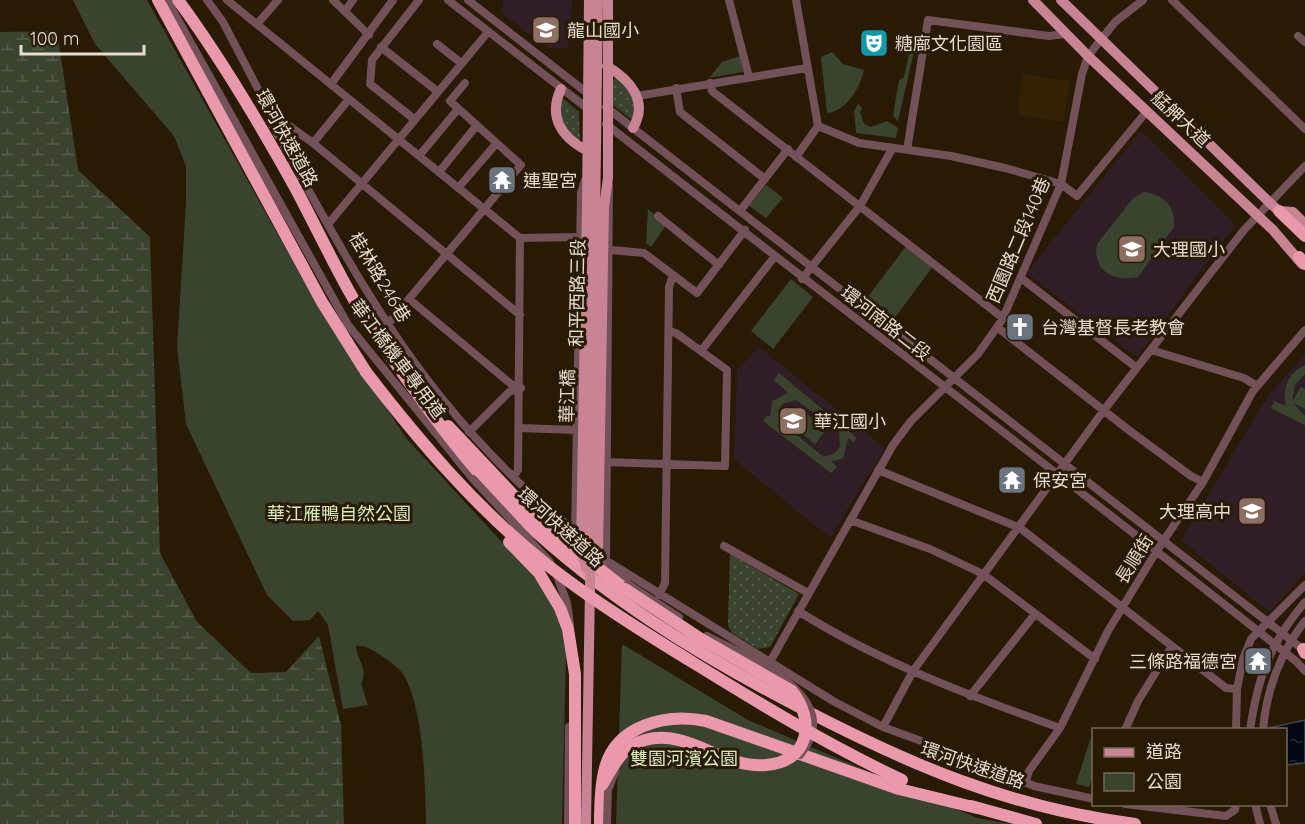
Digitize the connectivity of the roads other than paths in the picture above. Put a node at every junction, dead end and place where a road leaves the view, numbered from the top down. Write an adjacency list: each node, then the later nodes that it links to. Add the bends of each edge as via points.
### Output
1 (158, 0): 124 (highway, 環河快速道路, bridge, via 322,302 366,372 410,429)
2 (167, 0): 168 (street, 華江橋機車專用道, bridge, via 348,325 473,479 550,561 567,603 570,627)
3 (178, 0): 32 (highway, 環河快速道路)
4 (185, 0): 32 (highway)
5 (207, 0): 50 (street, 桂林路246巷, via 223,22)
6 (227, 0): 24 (street)
7 (278, 0): 24 (street)
8 (333, 0): 23 (street)
9 (353, 0): 23 (street)
10 (393, 0): 27 (street)
11 (419, 0): 30 (street)
12 (448, 0): 25 (street, 環河南路二段)
13 (468, 0): 43 (street, 環河南路二段)
14 (589, 0): 43 (main road, 和平西路三段)
15 (598, 0): 135 (main road, 和平西路三段, bridge)
16 (608, 0): 34 (main road, 和平西路三段)
17 (729, 0): 36 (street)
18 (796, 0): 35 (street)
19 (1033, 0): 26 (main road, 艋舺大道)
20 (1061, 0): 28 (main road, 艋舺大道)
21 (1143, 0): 28 (street, 西園路二段140巷)
22 (1172, 0): 56 (street)
23 (345, 11): 27 (street)
24 (258, 23): 39 (street)
25 (488, 32): 33 (street); 41 (street, 環河南路二段)
26 (1065, 34): 31 (main road, 艋舺大道); 63 (street, via 1049,36 928,21)
27 (369, 35): 39 (street)
28 (1100, 39): 31 (street, 西園路二段140巷); 77 (main road, 艋舺大道)
29 (436, 44): 33 (street)
30 (381, 47): 42 (street); 51 (street, via 372,60 370,84)
31 (1088, 56): 49 (main road, 艋舺大道); 72 (street, 西園路二段140巷)
32 (222, 61): 111 (highway, 環河快速道路, via 298,193 338,273 382,345)
33 (461, 63): 42 (street)
34 (607, 66): 44 (main road, via 626,79); 46 (main road, 和平西路三段)
35 (807, 68): 36 (street); 54 (street)
36 (749, 77): 38 (street)
37 (465, 83): 47 (street, via 450,101)
38 (710, 83): 40 (street); 60 (street, via 712,91)
39 (331, 84): 45 (street)
40 (676, 88): 44 (street); 70 (street, via 680,112)
41 (561, 89): 48 (street, 環河南路二段); 62 (main road, via 556,108 559,127)
42 (437, 91): 51 (street)
43 (588, 93): 46 (street, 環河南路二段); 48 (main road, 和平西路三段)
44 (637, 96): 55 (main road, via 639,114)
45 (349, 99): 57 (street); 58 (street)
46 (607, 108): 52 (main road, 和平西路三段); 55 (street, 環河南路二段)
47 (458, 109): 53 (street); 64 (street)
48 (587, 109): 52 (street, 環河南路二段); 62 (main road, 和平西路三段)
49 (1147, 111): 72 (street, via 1077,196); 81 (main road, 艋舺大道)
50 (270, 112): 58 (street); 82 (street, 桂林路246巷, via 273,127)
51 (414, 119): 57 (street)
52 (607, 124): 68 (main road, 和平西路三段); 84 (street, 環河南路二段)
53 (477, 125): 59 (street); 67 (street)
54 (818, 126): 61 (street, via 859,144); 65 (street)
55 (633, 128): 79 (street, 環河南路二段)
56 (1305, 129)
57 (398, 140): 64 (street); 71 (street)
58 (313, 143): 71 (street)
59 (496, 144): 73 (street); 78 (street, via 521,165)
60 (788, 149): 65 (street); 70 (street)
61 (892, 149): 63 (street); 74 (street)
62 (585, 150): 69 (main road, 和平西路三段)
63 (907, 150): 72 (street, via 951,156)
64 (419, 156): 67 (street)
65 (796, 157): 74 (street)
66 (1305, 166): 77 (street)
67 (439, 172): 73 (street)
68 (608, 178): 76 (main road, 和平西路三段); 88 (street, 和平西路三段)
69 (585, 179): 75 (main road, 和平西路三段); 86 (street, 和平西路三段, via 581,193)
70 (765, 179): 79 (street)
71 (361, 184): 82 (street); 89 (street)
72 (1061, 184): 95 (street, 西園路二段140巷)
73 (458, 188): 78 (street)
74 (860, 206): 93 (street); 99 (street)
75 (586, 207): 135 (main road, 華江橋, bridge, via 581,548)
76 (604, 207): 135 (main road, 華江橋, bridge, via 598,549)
77 (1275, 207): 81 (street); 83 (main road, via 1293,212); 85 (highway, 艋舺大道)
78 (484, 208): 87 (street); 89 (street)
79 (740, 211): 93 (street, 環河南路二段)
80 (658, 216): 92 (street)
81 (1258, 216): 91 (main road, 艋舺大道); 104 (street)
82 (329, 223): 100 (street, 桂林路246巷)
83 (1305, 224)
84 (745, 230): 90 (street, 環河南路二段); 92 (street)
85 (1305, 236)
86 (581, 237): 87 (street); 114 (street, 和平西路三段)
87 (520, 238): 98 (street)
88 (610, 250): 94 (street, via 641,252); 117 (street, 和平西路三段)
89 (446, 254): 97 (street); 98 (street)
90 (775, 256): 96 (street, 環河南路二段); 105 (street)
91 (1303, 263)
92 (719, 265): 94 (street, via 697,293)
93 (812, 268): 96 (street); 107 (street, 環河南路二段)
94 (673, 275): 103 (street, via 669,287)
95 (1021, 278): 99 (street, 西園路二段140巷); 106 (street)
96 (802, 279): 110 (street, 環河南路二段)
97 (409, 299): 100 (street); 109 (street, via 511,384)
98 (520, 315): 109 (street)
99 (1003, 318): 101 (street, 西園路二段140巷)
100 (388, 324): 115 (street, 桂林路246巷)
101 (997, 327): 107 (street, 西園路二段140巷, via 978,354); 112 (street)
102 (1305, 330): 108 (street, 長順街)
103 (669, 331): 105 (street); 118 (street)
104 (1151, 350): 106 (street); 108 (street, via 1244,378)
105 (701, 351): 118 (street, via 727,370 725,466)
106 (1137, 368): 112 (street)
107 (954, 377): 110 (street, 西園路二段140巷); 116 (street, 環河南路二段)
108 (1257, 386): 122 (street, 長順街)
109 (521, 388): 113 (street); 115 (street, via 509,392)
110 (944, 388): 119 (street, 西園路二段140巷, via 905,429); 120 (street, 環河南路二段)
111 (419, 394): 123 (highway); 174 (highway, 環河快速道路, via 442,431 519,516 618,599 690,648 865,741 956,781 1064,812)
112 (1104, 410): 116 (street); 122 (street)
113 (519, 428): 114 (street); 121 (street, via 518,470)
114 (577, 430): 128 (street, 和平西路三段)
115 (469, 432): 121 (street, 桂林路246巷)
116 (1064, 464): 120 (street); 129 (street, 環河南路二段)
117 (605, 465): 118 (street); 132 (street, 和平西路三段)
118 (667, 465): 138 (street, via 665,583)
119 (878, 470): 125 (street, 西園路二段140巷); 127 (street)
120 (1057, 476): 127 (street); 131 (street, 環河南路二段)
121 (513, 477): 126 (street, 桂林路246巷)
122 (1203, 482): 129 (street, 長順街)
123 (501, 484): 126 (highway); 136 (highway, via 537,520)
124 (477, 501): 167 (highway, 環河快速道路, bridge, via 544,563 607,609 795,726 902,780); 169 (highway, bridge, via 489,521 539,573 568,629 575,674)
125 (850, 520): 133 (street, via 930,549); 137 (street, 西園路二段140巷)
126 (563, 524): 128 (street, 桂林路246巷)
127 (1020, 528): 133 (street); 140 (street)
128 (575, 534): 132 (street, 桂林路246巷)
129 (1164, 542): 131 (street, 長順街); 144 (street, 環河南路二段)
130 (724, 546): 137 (street)
131 (1156, 552): 140 (street, 長順街); 145 (street, 環河南路二段)
132 (606, 560): 136 (street); 138 (street)
133 (983, 574): 142 (street); 150 (street)
134 (1305, 585): 144 (street)
135 (590, 586): 170 (main road, 華江橋, bridge)
136 (627, 587): 161 (highway, bridge, via 701,639 792,691 807,716 807,731 802,746 790,756 777,764 764,765 734,762 680,740 646,740 629,747 617,758); 172 (street, bridge, via 794,685 809,706 812,734 798,757 777,769 764,771 735,766 668,743 651,743 636,749 614,773 608,790)
137 (808, 593): 141 (street, 西園路二段140巷)
138 (659, 595): 149 (street)
139 (1305, 602): 158 (street, bridge, via 1268,656)
140 (1122, 609): 146 (street); 148 (street, 長順街)
141 (798, 611): 149 (street, 西園路二段140巷); 150 (street)
142 (1035, 614): 148 (street); 153 (street)
143 (1305, 621): 159 (street, bridge, via 1279,665)
144 (1269, 623): 145 (street); 147 (street, 環河南路二段)
145 (1259, 632): 147 (street, 環河南路二段); 152 (street, via 1251,639 1243,659)
146 (1172, 646): 152 (street, via 1226,688); 156 (street)
147 (1303, 652): 151 (street, 環河南路二段)
148 (1095, 659): 155 (street, 長順街)
149 (770, 662): 154 (street)
150 (913, 671): 153 (street); 154 (street)
151 (1305, 671)
152 (1237, 689): 157 (street)
153 (970, 696): 155 (street)
154 (883, 727): 160 (street)
155 (1060, 728): 160 (street, 長順街, via 1029,771)
156 (1125, 728)
157 (1236, 728)
158 (1250, 728)
159 (1263, 728)
160 (1025, 783): 162 (street)
161 (602, 784): 167 (highway, bridge, via 611,754 637,729 656,720 691,718 899,789); 171 (highway)
162 (1092, 799)
163 (1142, 806): 164 (street, via 1226,816)
164 (1236, 806)
165 (1256, 806): 175 (street)
166 (1271, 806): 176 (street)
167 (977, 808): 173 (highway, 環河快速道路)
168 (568, 824)
169 (575, 824)
170 (586, 824)
171 (600, 824)
172 (607, 824)
173 (1035, 824)
174 (1135, 824)
175 (1260, 824)
176 (1276, 824)

